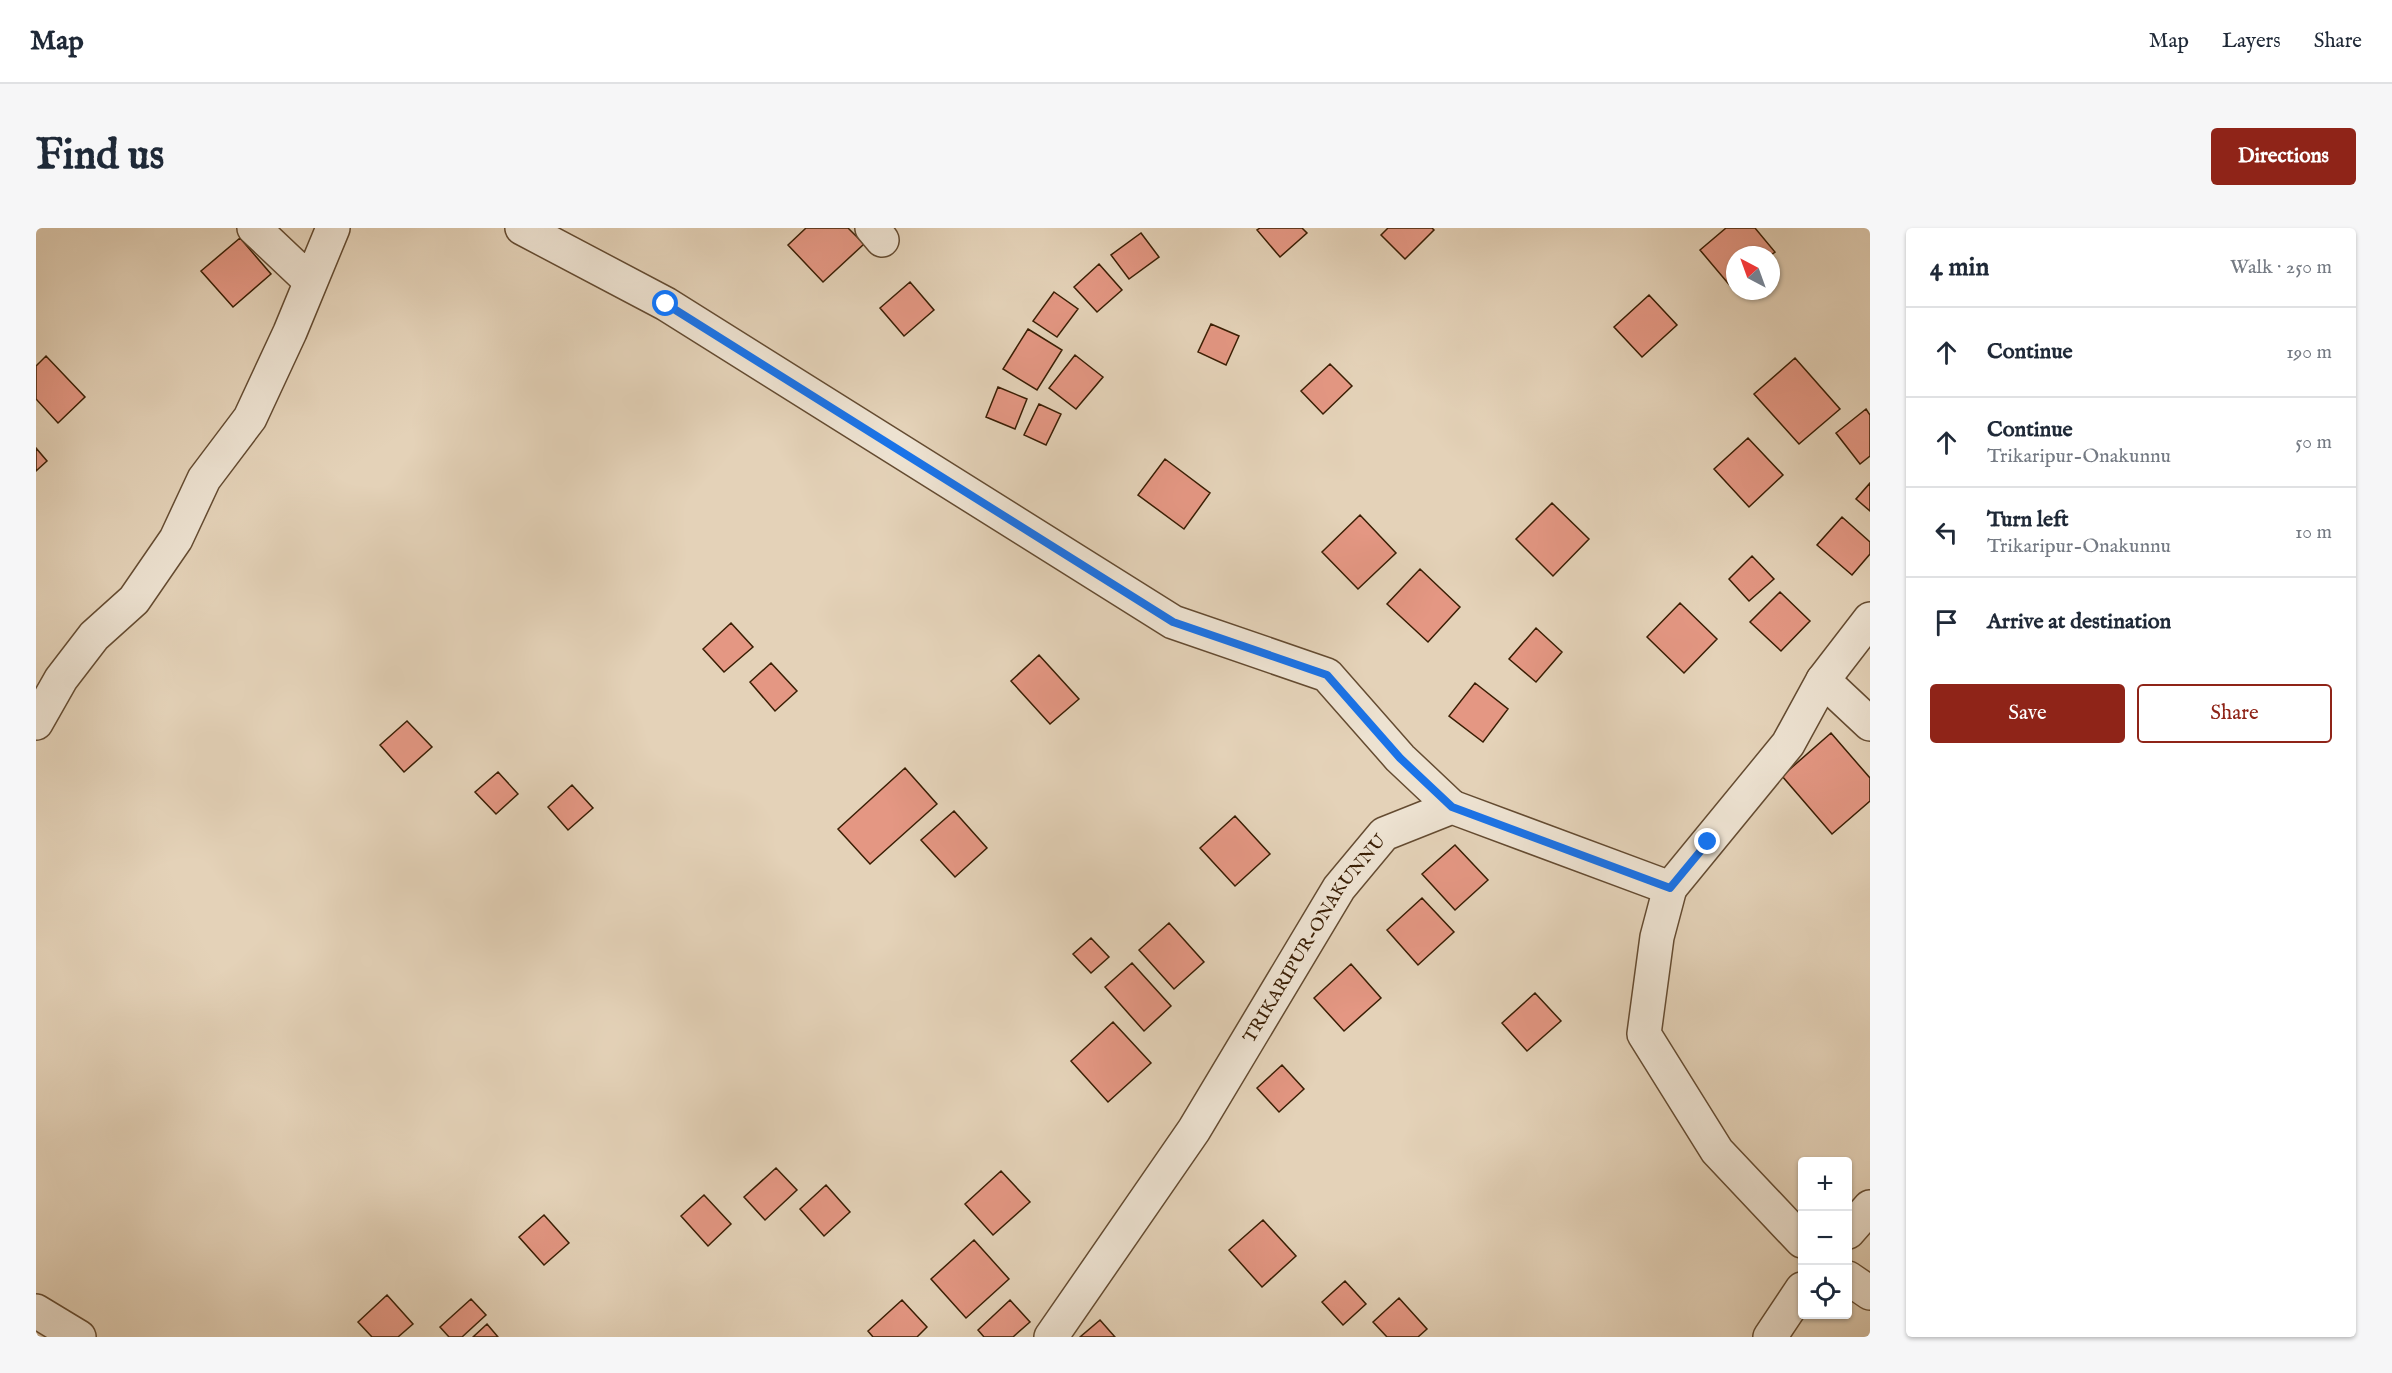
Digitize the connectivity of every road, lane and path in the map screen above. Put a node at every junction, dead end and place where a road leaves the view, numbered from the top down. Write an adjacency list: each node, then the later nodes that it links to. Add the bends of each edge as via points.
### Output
1 (254, 228): 4 (street)
2 (333, 228): 4 (street)
3 (522, 228): 9 (street, via 666,304 1173,622 1327,675 1400,758)
4 (310, 281): 7 (street, via 250,418 204,479 176,539 134,600 94,636)
5 (1870, 620): 6 (street)
6 (1823, 680): 8 (street); 10 (street, via 1788,744)
7 (38, 713)
8 (1870, 724)
9 (1452, 807): 10 (street); 19 (street, TRIKARIPUR-ONAKUNNU, via 1384,834 1339,888 1194,1130)
10 (1670, 888): 13 (street, via 1657,937 1644,1034 1717,1151)
11 (1870, 1207): 12 (street)
12 (1852, 1227)
13 (1798, 1236)
14 (1852, 1281): 15 (street)
15 (1870, 1293)
16 (1798, 1296): 20 (street)
17 (36, 1311): 18 (street)
18 (79, 1337)
19 (1051, 1337)
20 (1770, 1337)

